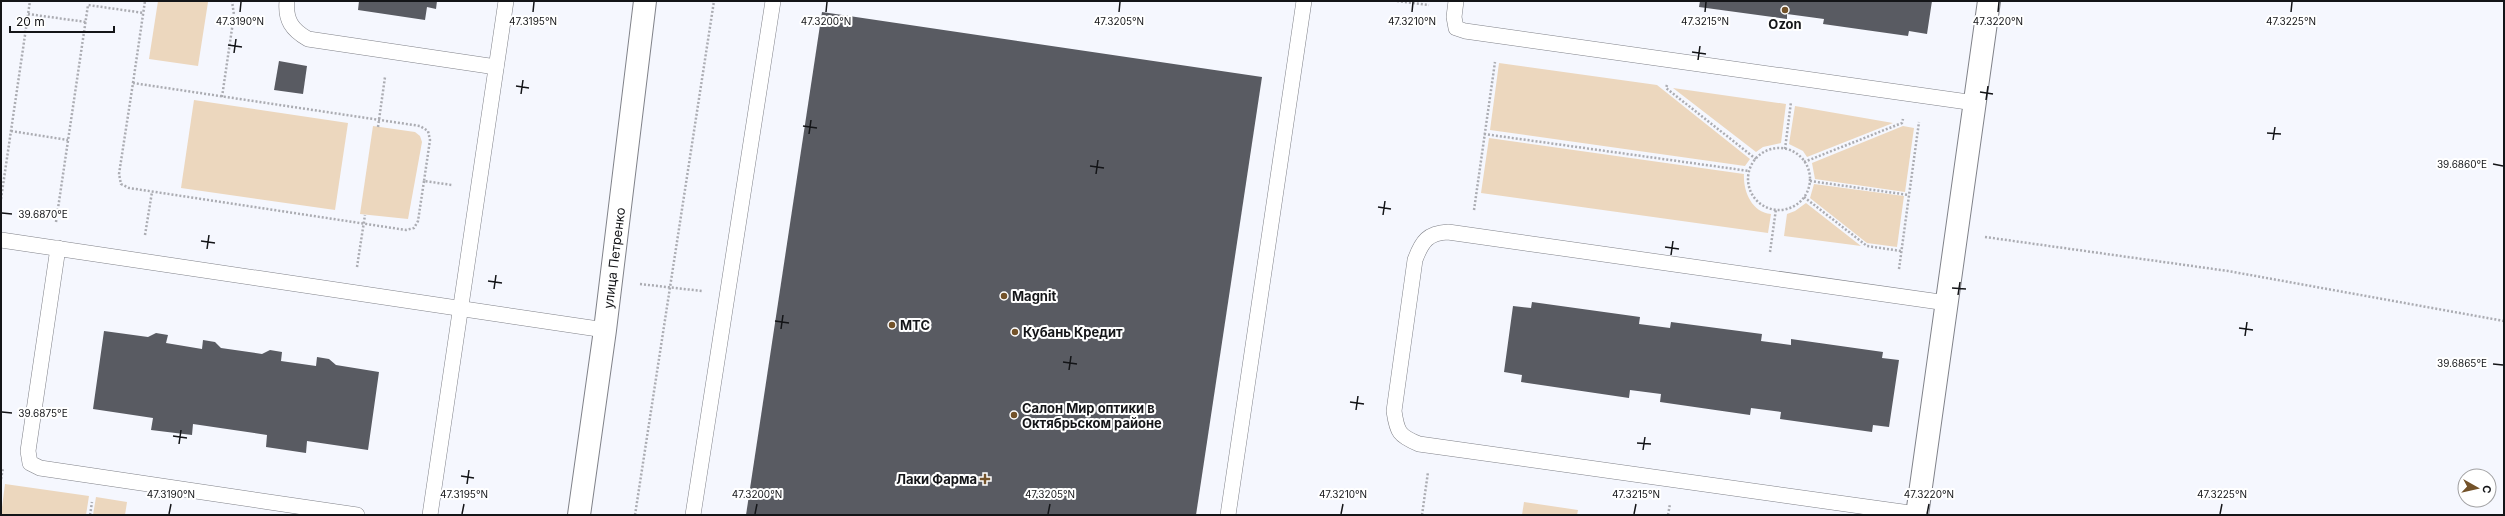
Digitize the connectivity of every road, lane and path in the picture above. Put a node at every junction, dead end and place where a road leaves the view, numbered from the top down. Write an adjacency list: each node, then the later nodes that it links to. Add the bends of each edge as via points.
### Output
1 (30, 1): 14 (path)
2 (145, 1): 13 (path)
3 (232, 1): 23 (path, via 234,15)
4 (287, 1): 17 (lane, via 287,19 296,32 308,39)
5 (506, 1): 19 (lane)
6 (645, 1): 54 (street, улица Петренко)
7 (714, 1): 55 (path)
8 (773, 1): 57 (lane)
9 (1304, 1): 68 (lane)
10 (1396, 1): 12 (path)
11 (1989, 1): 25 (street)
12 (1456, 4): 16 (lane, via 1456,28)
13 (144, 13): 15 (path, via 88,5); 21 (path)
14 (28, 14): 15 (path); 28 (path)
15 (86, 22): 30 (path)
16 (1498, 36): 18 (lane); 29 (path)
17 (389, 51): 19 (lane); 26 (path)
18 (1670, 61): 20 (lane); 32 (path, via 1666,88)
19 (496, 67): 37 (lane)
20 (1795, 78): 22 (lane); 31 (path)
21 (133, 83): 23 (path); 39 (path, via 119,174 121,184)
22 (1906, 94): 24 (lane); 33 (path, via 1902,123)
23 (222, 96): 26 (path)
24 (1923, 96): 25 (lane); 40 (path)
25 (1974, 103): 47 (street)
26 (379, 120): 27 (path); 35 (path, via 420,126 428,131 430,140)
27 (378, 127)
28 (11, 131): 30 (path); 38 (path)
29 (1484, 134): 34 (path); 45 (path)
30 (68, 140): 49 (path)
31 (1785, 149): 32 (path, via 1765,151); 33 (path, via 1799,155)
32 (1756, 159): 34 (path)
33 (1804, 162): 36 (path)
34 (1749, 171): 43 (path, via 1748,182 1759,203)
35 (424, 181): 37 (path); 46 (path, via 418,221 414,228 406,230)
36 (1810, 181): 40 (path); 41 (path)
37 (478, 189): 59 (lane)
38 (1, 192): 42 (path)
39 (152, 192): 46 (path); 52 (path)
40 (1909, 195): 50 (path)
41 (1804, 197): 43 (path, via 1793,207); 50 (path, via 1867,246)
42 (1, 199)
43 (1776, 209): 51 (path)
44 (365, 215): 46 (path)
45 (1473, 215)
46 (364, 223): 56 (path)
47 (1956, 234): 58 (street); 60 (path, via 2228,270)
48 (1, 240): 49 (lane)
49 (55, 248): 52 (lane); 63 (lane, via 28,451 30,463 40,468)
50 (1901, 251): 53 (path)
51 (1770, 254)
52 (142, 261): 56 (lane)
53 (1898, 272)
54 (611, 280): 55 (path); 61 (street, улица Петренко)
55 (670, 287): 57 (path); 66 (path)
56 (353, 293): 59 (lane)
57 (728, 294): 67 (lane)
58 (1946, 303): 62 (lane, via 1448,232 1436,233 1421,244 1415,260 1394,411 1396,428 1405,439); 70 (street)
59 (461, 309): 61 (lane); 64 (lane)
60 (2504, 321)
61 (605, 330): 65 (street, улица Петренко)
62 (1431, 446): 69 (path); 70 (lane)
63 (357, 515)
64 (430, 515)
65 (579, 515)
66 (635, 515)
67 (693, 515)
68 (1228, 515)
69 (1422, 515)
70 (1917, 515)

